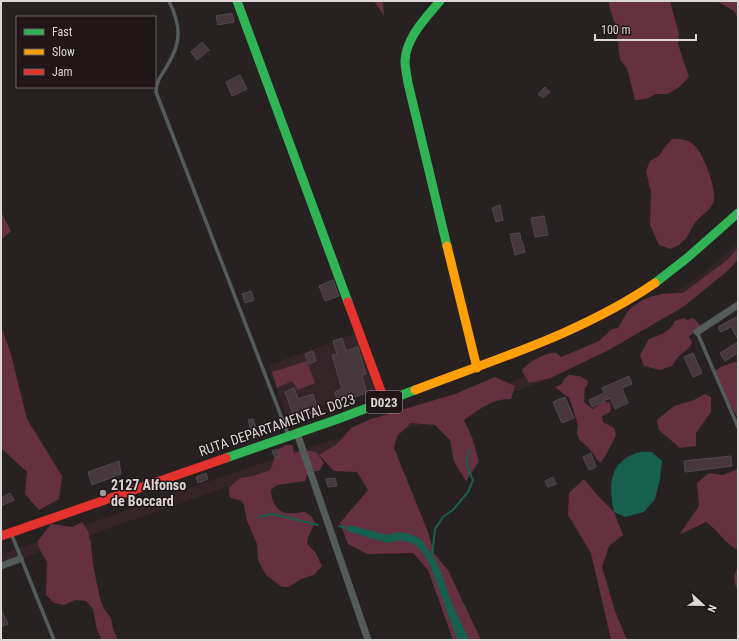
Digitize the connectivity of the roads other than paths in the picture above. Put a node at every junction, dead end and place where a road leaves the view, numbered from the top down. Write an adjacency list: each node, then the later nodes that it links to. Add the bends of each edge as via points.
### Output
1 (169, 1): 10 (lane, via 178,26 178,41 173,56 158,81 156,92)
2 (237, 1): 8 (street)
3 (440, 1): 7 (street, via 413,37 405,52 404,61)
4 (738, 213): 7 (street, RUTA DEPARTAMENTAL D023 / D023, via 691,257 653,285 588,322)
5 (738, 305): 6 (street)
6 (697, 332): 9 (lane)
7 (477, 368): 8 (street, RUTA DEPARTAMENTAL D023 / D023)
8 (385, 402): 10 (street, RUTA DEPARTAMENTAL D023 / D023)
9 (738, 427)
10 (293, 434): 11 (street, RUTA DEPARTAMENTAL D023 / D023); 16 (street)
11 (10, 533): 12 (street, RUTA DEPARTAMENTAL D023 / D023); 13 (lane)
12 (1, 536)
13 (20, 559): 14 (street); 15 (lane)
14 (1, 566)
15 (54, 640)
16 (368, 640)

